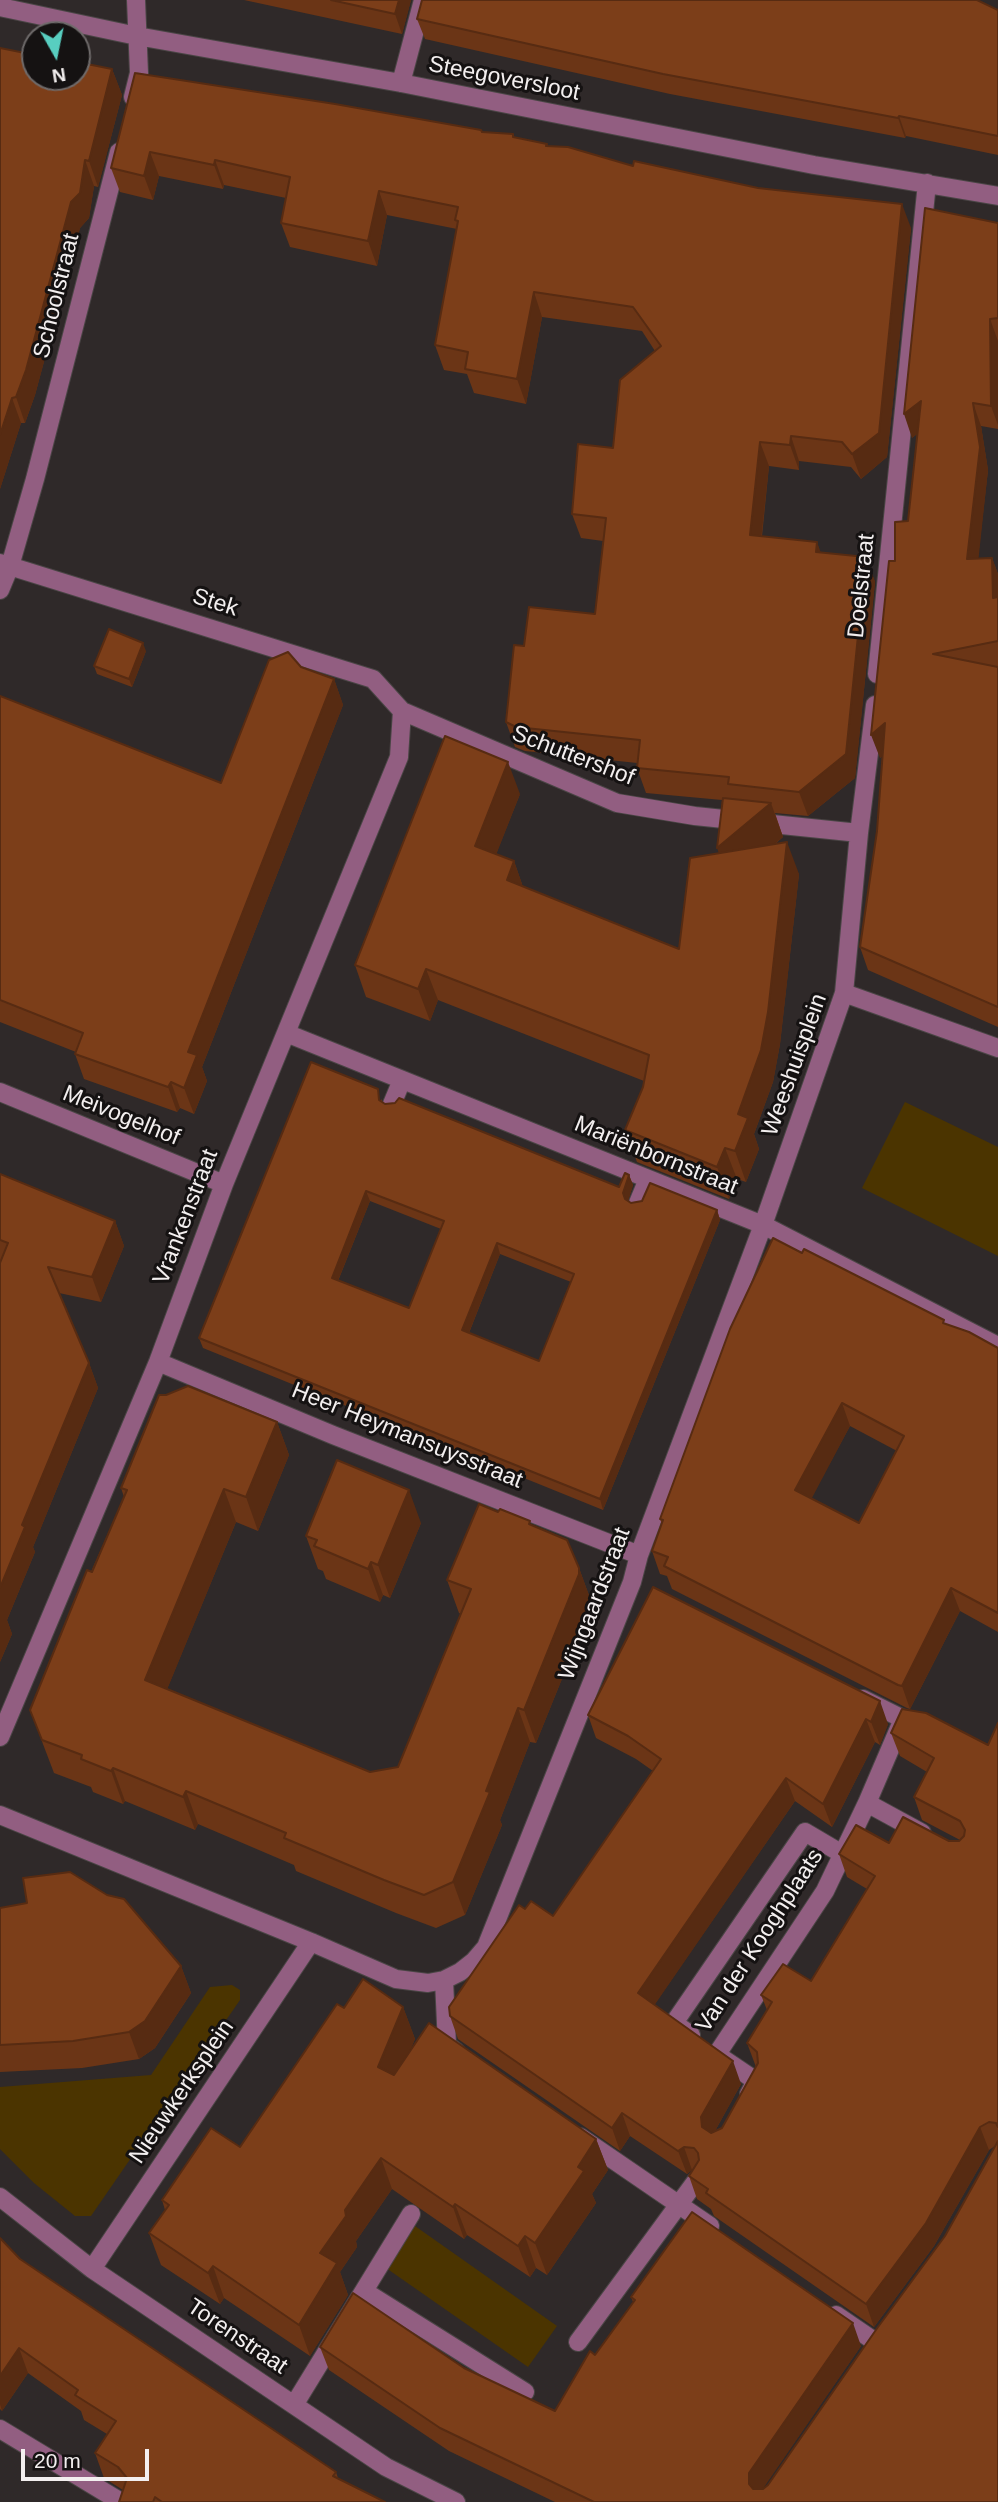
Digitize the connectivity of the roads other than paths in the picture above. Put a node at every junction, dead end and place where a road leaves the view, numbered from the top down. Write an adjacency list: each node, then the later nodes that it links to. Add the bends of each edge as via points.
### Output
1 (136, 0): 4 (street)
2 (423, 0): 5 (street)
3 (0, 7): 4 (street, Steegoversloot)
4 (138, 36): 5 (street, Steegoversloot); 6 (street, via 139,72)
5 (401, 83): 8 (street, Steegoversloot)
6 (129, 113)
7 (122, 140): 10 (street, Schoolstraat, via 35,479)
8 (927, 183): 9 (street, Steegoversloot); 13 (street, Doelstraat)
9 (998, 196)
10 (5, 565): 11 (street, Schoolstraat); 12 (street, Stek, via 373,679)
11 (0, 590)
12 (402, 711): 13 (street, Schuttershof, via 617,803); 15 (street, Vrankenstraat, via 399,757)
13 (859, 833): 14 (street, Doelstraat)
14 (844, 993): 16 (street, Weeshuisplein); 23 (street, Weeshuisplein)
15 (286, 1033): 17 (street, Mariënbornstraat); 21 (street, Vrankenstraat)
16 (998, 1048)
17 (402, 1080): 19 (street); 20 (street, Mariënbornstraat)
18 (0, 1092): 21 (street, Meivogelhof)
19 (392, 1104)
20 (648, 1178): 22 (street); 23 (street, Mariënbornstraat)
21 (224, 1185): 25 (street, Vrankenstraat)
22 (638, 1203)
23 (763, 1225): 24 (street, Mariënbornstraat); 26 (street, Wijngaardstraat)
24 (998, 1346)
25 (158, 1362): 26 (street, Heer Heymansuysstraat); 30 (street, Vrankenstraat)
26 (639, 1555): 36 (street, Wijngaardstraat, via 638,1585 486,1947 474,1961)
27 (842, 1688): 28 (street)
28 (903, 1719): 29 (street); 31 (street, Van der Kooghplaats)
29 (939, 1725)
30 (0, 1737)
31 (867, 1803): 33 (street); 34 (street, Van der Kooghplaats)
32 (0, 1815): 35 (street)
33 (938, 1841)
34 (844, 1854): 37 (street, Van der Kooghplaats, via 825,1891); 37 (street, Van der Kooghplaats, via 805,1832 674,2023)
35 (312, 1942): 36 (street, via 396,1979); 46 (street, Nieuwkerksplein)
36 (444, 1980): 38 (street, via 447,2045)
37 (717, 2054): 39 (street, Van der Kooghplaats, via 756,2081)
38 (469, 2060)
39 (738, 2113)
40 (568, 2128): 43 (street)
41 (696, 2181): 43 (street)
42 (0, 2197): 46 (street, Torenstraat)
43 (678, 2204): 45 (street); 49 (street)
44 (411, 2214): 47 (street)
45 (722, 2235)
46 (92, 2269): 52 (street, Torenstraat)
47 (364, 2291): 51 (street); 52 (street)
48 (822, 2305): 50 (street)
49 (578, 2342)
50 (876, 2344)
51 (525, 2392)
52 (295, 2405): 55 (street, Torenstraat, via 386,2467)
53 (0, 2429): 54 (street)
54 (121, 2502)
55 (456, 2502)

